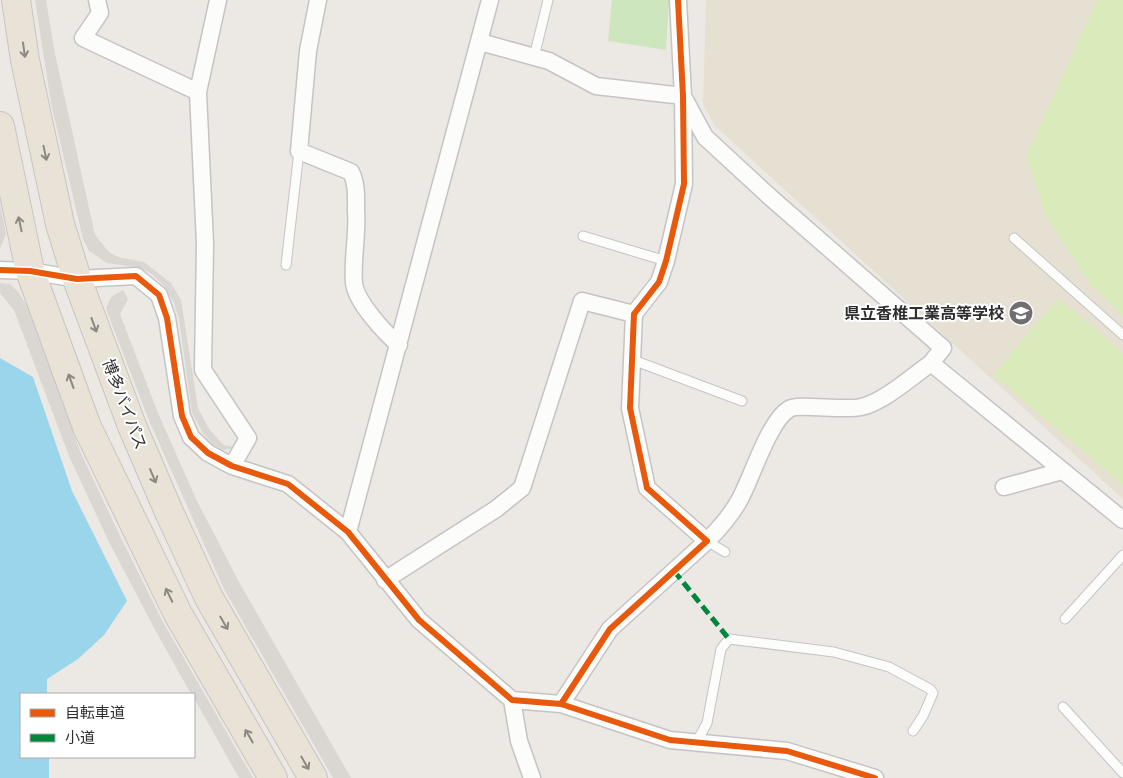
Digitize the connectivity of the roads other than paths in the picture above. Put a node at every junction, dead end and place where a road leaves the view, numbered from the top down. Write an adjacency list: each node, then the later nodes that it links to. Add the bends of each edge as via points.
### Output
1 (97, 0): 10 (street, via 100,13 83,38)
2 (218, 0): 10 (street)
3 (318, 0): 13 (street, via 308,51)
4 (490, 0): 8 (street)
5 (548, 0): 9 (lane)
6 (678, 0): 11 (street)
7 (17, 1): 20 (highway, 博多バイパス, one-way to 20, via 27,69 60,224)
8 (480, 42): 9 (street); 23 (street)
9 (534, 57): 11 (street, via 549,61 596,86)
10 (198, 92): 27 (street, via 205,244 203,370 248,438)
11 (683, 96): 16 (street, via 684,184); 25 (street, via 705,137 943,348)
12 (0, 126): 19 (highway, one-way to 12)
13 (299, 151): 17 (lane); 23 (street, via 351,172 355,180 357,222 354,284 360,298)
14 (583, 236): 16 (lane)
15 (1014, 238): 22 (lane)
16 (666, 261): 21 (street, via 659,282)
17 (286, 265)
18 (0, 270): 19 (street)
19 (30, 271): 20 (street); 43 (highway, one-way to 19, via 178,614 96,444)
20 (77, 279): 27 (street, via 136,276 159,295 167,318 182,416 191,437 208,453); 44 (highway, 博多バイパス, one-way to 44, via 132,426 209,598)
21 (634, 314): 24 (street); 35 (street, via 582,301 522,488 496,509)
22 (1123, 335)
23 (399, 345): 31 (street)
24 (633, 360): 26 (lane); 32 (street, via 630,408 647,488)
25 (931, 362): 28 (street); 32 (street, via 898,388 862,407 836,410 790,408 776,422 739,501)
26 (742, 401)
27 (232, 466): 31 (street, via 288,484)
28 (1062, 471): 29 (street); 30 (street)
29 (1004, 487)
30 (1123, 520)
31 (348, 532): 35 (street)
32 (707, 541): 33 (lane); 38 (street, via 610,629)
33 (725, 552)
34 (1123, 555): 36 (lane)
35 (385, 580): 37 (street, via 419,620)
36 (1065, 619)
37 (512, 700): 38 (street); 45 (street, via 519,741)
38 (561, 704): 41 (street, via 670,740)
39 (1063, 707): 42 (lane)
40 (913, 731): 41 (lane, via 932,693 889,667 834,652 729,639 721,649 707,723)
41 (696, 743): 46 (street, via 787,751)
42 (1123, 773)
43 (273, 778)
44 (314, 778)
45 (532, 778)
46 (875, 778)

